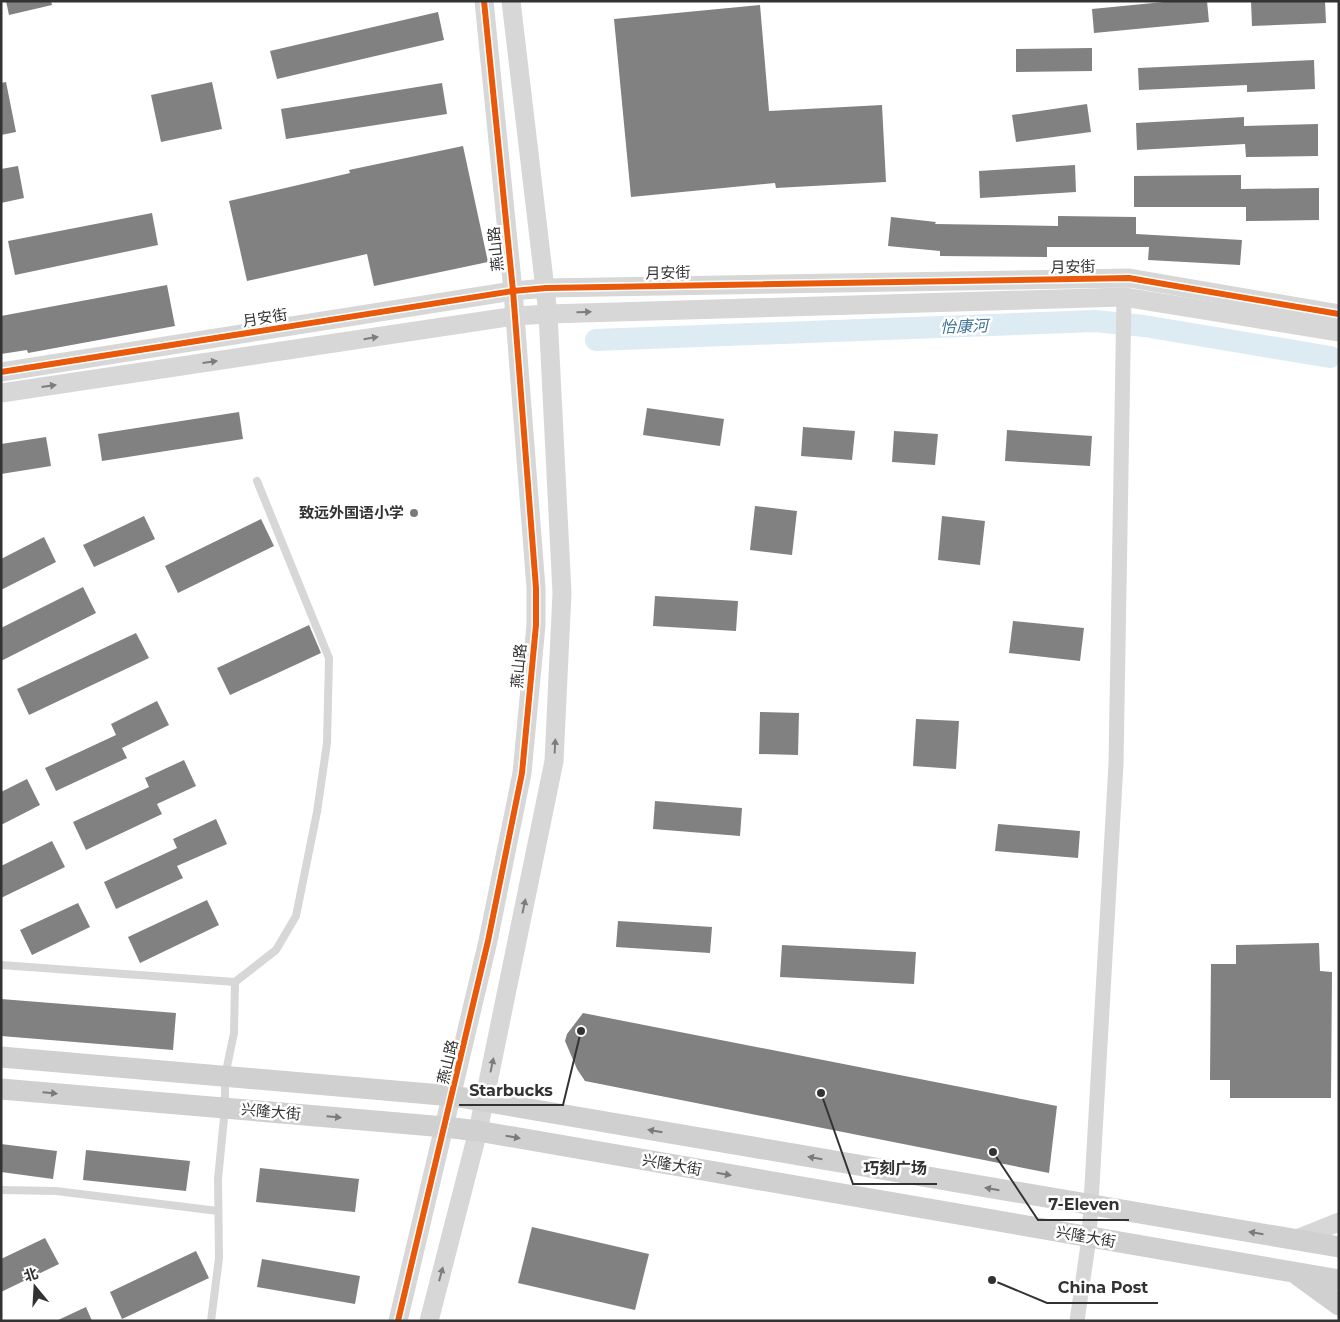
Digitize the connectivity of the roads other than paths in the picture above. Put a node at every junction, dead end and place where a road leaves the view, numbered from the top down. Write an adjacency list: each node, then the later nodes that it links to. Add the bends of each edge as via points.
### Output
1 (484, 1): 4 (street, 燕山路)
2 (511, 1): 3 (street)
3 (546, 288): 4 (street, 月安街); 6 (street); 7 (street, 月安街, via 1129,278)
4 (512, 291): 8 (street, 燕山路); 10 (street, 月安街)
5 (1124, 297): 6 (street, one-way to 5); 9 (street); 24 (street, via 1116,764)
6 (548, 314): 8 (street); 19 (street, one-way to 6, via 554,760 562,593)
7 (1339, 314)
8 (515, 316): 11 (street, one-way to 8); 18 (street, 燕山路, via 536,588 536,625 522,773)
9 (1339, 332)
10 (1, 372)
11 (1, 394)
12 (258, 482): 14 (lane, via 329,658 327,743 296,916 276,950)
13 (1, 965): 14 (lane)
14 (235, 982): 16 (lane, via 234,1033)
15 (1, 1057): 16 (main road, 兴隆大街)
16 (224, 1076): 18 (main road, 兴隆大街); 20 (lane)
17 (1, 1089): 20 (main road, 兴隆大街, one-way to 20)
18 (453, 1096): 19 (main road, 兴隆大街); 21 (street, 燕山路)
19 (484, 1101): 22 (street); 24 (main road, 兴隆大街, one-way to 19)
20 (225, 1108): 21 (main road, 兴隆大街, one-way to 21); 25 (lane)
21 (445, 1127): 22 (main road, 兴隆大街); 34 (street, 燕山路)
22 (478, 1131): 27 (main road, 兴隆大街, one-way to 27); 35 (street, one-way to 22)
23 (1, 1190): 25 (lane, via 56,1191)
24 (1090, 1206): 27 (street); 28 (main road, 兴隆大街, one-way to 24)
25 (218, 1211): 33 (lane, via 219,1258)
26 (1339, 1222): 28 (street)
27 (1088, 1238): 30 (main road, 兴隆大街); 36 (street)
28 (1294, 1240): 29 (main road, 兴隆大街)
29 (1339, 1247)
30 (1295, 1272): 31 (main road, 兴隆大街); 32 (main road)
31 (1339, 1280)
32 (1339, 1305)
33 (211, 1321)
34 (398, 1321)
35 (429, 1321)
36 (1077, 1321)

